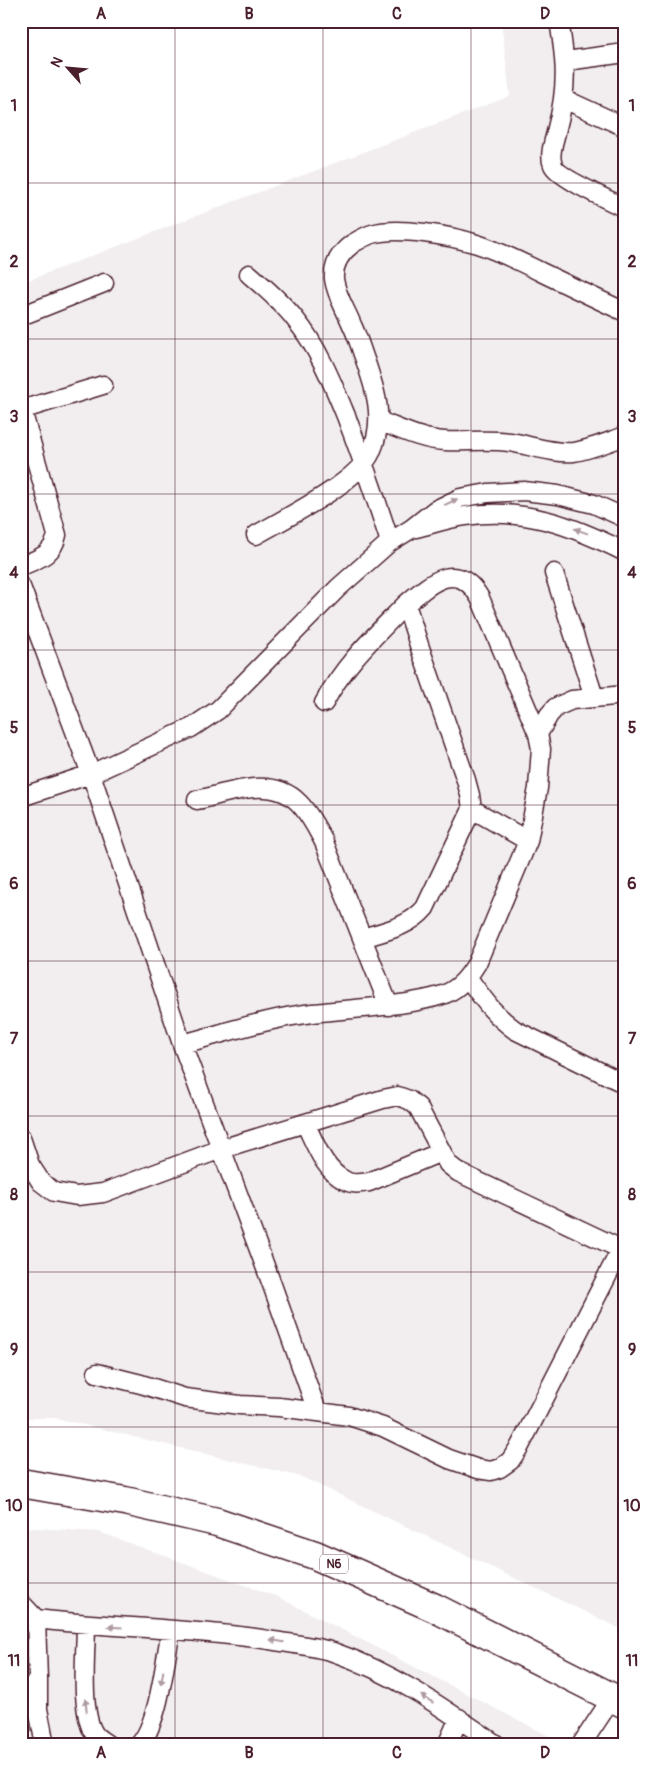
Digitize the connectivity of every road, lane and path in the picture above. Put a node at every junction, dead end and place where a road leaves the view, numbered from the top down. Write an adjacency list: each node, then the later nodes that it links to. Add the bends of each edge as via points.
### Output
1 (560, 21): 3 (lane)
2 (625, 52): 3 (lane)
3 (566, 61): 4 (lane)
4 (564, 99): 5 (lane); 6 (lane, via 551,151 553,166 561,174)
5 (625, 127)
6 (625, 208)
7 (248, 274): 15 (lane, via 289,312 312,342 333,384)
8 (104, 283): 10 (lane)
9 (625, 312): 13 (lane, via 477,244 446,236 392,231 361,238 338,258 334,269 335,282 372,381)
10 (21, 316)
11 (103, 385): 12 (lane)
12 (22, 410): 21 (lane, via 57,535 53,548 44,556)
13 (379, 421): 14 (lane, via 444,441 489,440 572,452); 15 (lane, via 376,438)
14 (625, 436)
15 (364, 464): 18 (lane, via 332,491); 19 (lane)
16 (625, 518): 17 (lane, one-way to 16, via 435,510 460,498 524,491 594,504)
17 (411, 529): 19 (lane); 20 (lane, one-way to 17, via 590,534 524,515 464,516)
18 (256, 536)
19 (390, 542): 29 (lane, via 338,588 218,710 191,728)
20 (625, 552)
21 (21, 566)
22 (554, 573): 26 (lane)
23 (21, 588): 29 (lane)
24 (406, 604): 27 (lane, via 354,658); 28 (lane, via 424,589 446,578 453,576 468,581 480,598); 32 (lane, via 468,788)
25 (625, 695): 26 (lane)
26 (594, 697): 28 (lane, via 572,700 556,707)
27 (324, 703)
28 (538, 734): 33 (lane, via 541,749 538,788)
29 (91, 774): 30 (lane); 37 (lane)
30 (21, 797)
31 (197, 800): 34 (lane, via 258,788 275,788 300,804 324,842)
32 (472, 809): 33 (lane); 34 (lane, via 425,908 410,922)
33 (528, 841): 35 (lane, via 488,940)
34 (362, 938): 36 (lane)
35 (468, 978): 36 (lane, via 446,994); 38 (lane, via 500,1020)
36 (389, 1006): 37 (lane, via 276,1019)
37 (182, 1044): 41 (lane)
38 (625, 1084)
39 (305, 1123): 41 (lane); 42 (lane, via 398,1096 418,1107); 42 (lane, via 325,1163 346,1182 369,1182)
40 (21, 1138): 41 (lane, via 30,1165 41,1182 54,1192 77,1196 103,1193)
41 (221, 1149): 45 (lane)
42 (441, 1152): 43 (lane, via 458,1172)
43 (623, 1250): 45 (lane, via 520,1446 510,1462 500,1468 491,1471 478,1469 383,1427 349,1416)
44 (98, 1373): 45 (lane, via 184,1398)
45 (317, 1412)
46 (21, 1483): 53 (highway, N6, via 125,1501 217,1522 315,1555 435,1608)
47 (21, 1603): 48 (lane)
48 (36, 1620): 49 (lane); 51 (lane)
49 (86, 1625): 50 (lane, one-way to 49); 56 (lane, one-way to 49, via 96,1736 88,1722 85,1700)
50 (171, 1630): 54 (lane, one-way to 50, via 378,1669 334,1652 242,1636); 57 (lane, one-way to 57, via 153,1720)
51 (38, 1680): 52 (lane); 55 (lane, via 38,1709)
52 (21, 1696)
53 (618, 1701): 60 (lane)
54 (459, 1718): 58 (lane); 59 (lane)
55 (45, 1745)
56 (108, 1745)
57 (139, 1745)
58 (447, 1745)
59 (497, 1745)
60 (581, 1745)

